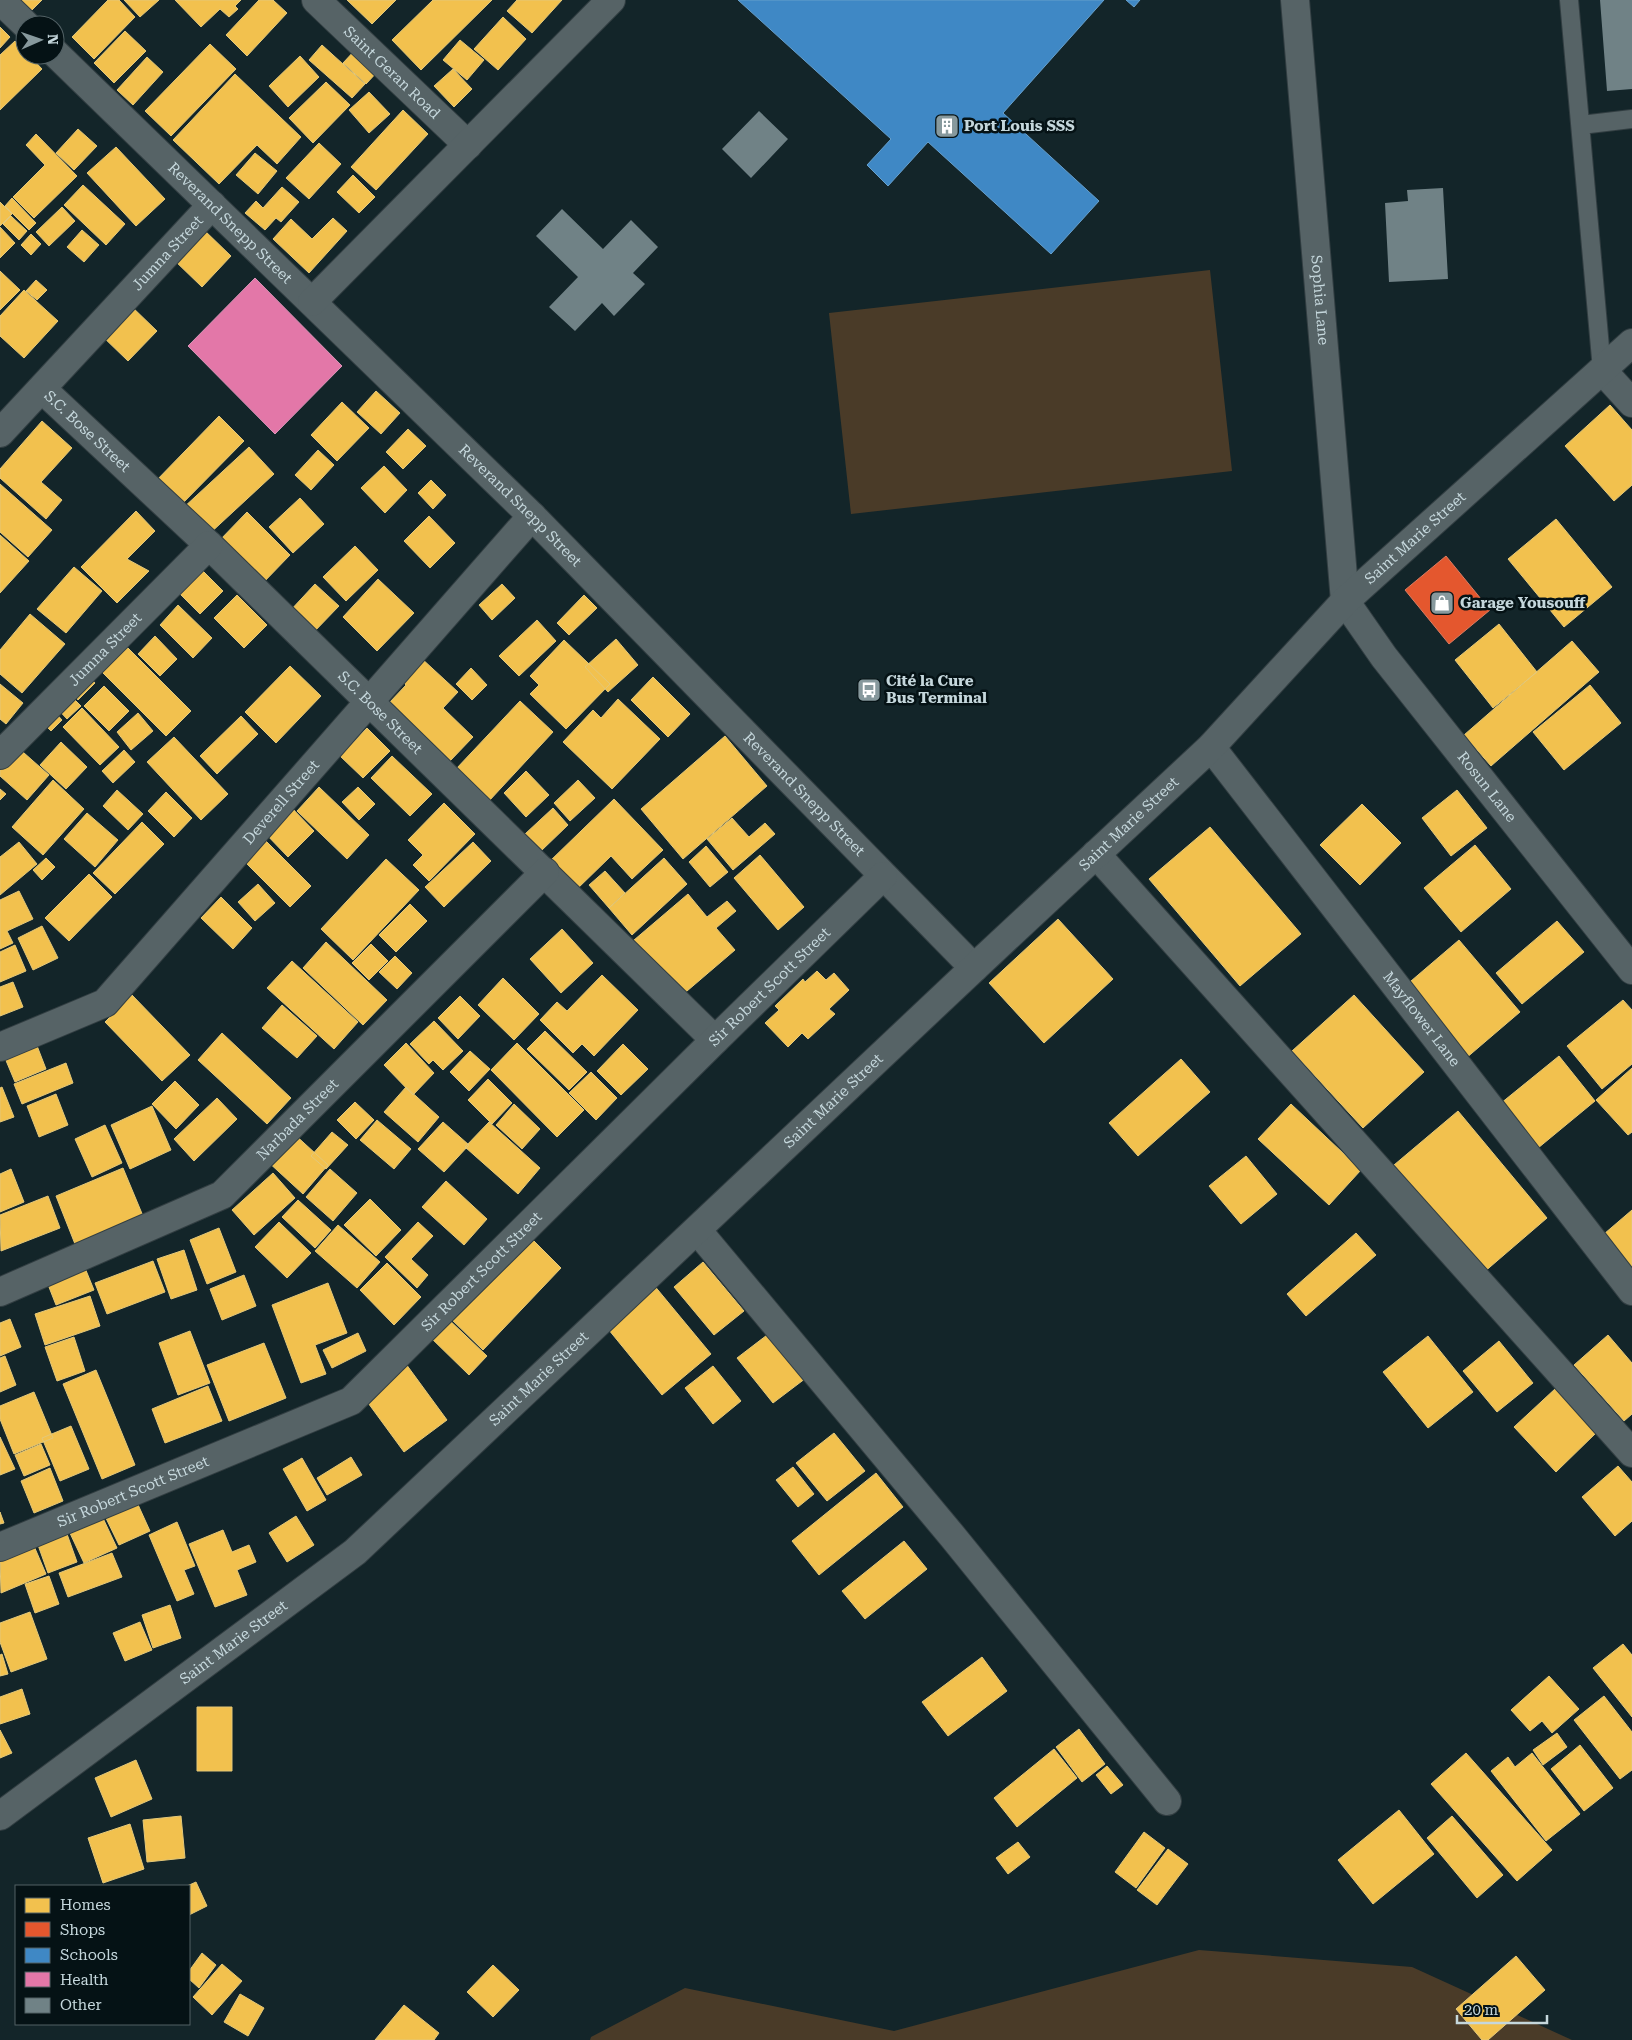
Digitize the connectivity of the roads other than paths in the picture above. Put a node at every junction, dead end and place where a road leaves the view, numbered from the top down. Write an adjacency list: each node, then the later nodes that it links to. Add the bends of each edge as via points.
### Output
1 (0, 0): 6 (street)
2 (316, 0): 10 (street, Saint Geran Road)
3 (611, 0): 10 (street)
4 (1295, 0): 20 (street, Sophia Lane)
5 (1569, 0): 9 (lane)
6 (16, 15)
7 (65, 63): 11 (street, Reverand Snepp Street)
8 (1632, 119): 9 (lane)
9 (1581, 125): 14 (lane)
10 (468, 145): 12 (street)
11 (212, 205): 12 (street, Reverand Snepp Street); 15 (street, Jumna Street)
12 (312, 302): 18 (street, Reverand Snepp Street)
13 (1632, 343): 14 (street, Saint Marie Street)
14 (1602, 370): 16 (street); 20 (street, Saint Marie Street)
15 (42, 389): 17 (street, Jumna Street); 19 (street, S.C. Bose Street)
16 (1632, 403)
17 (0, 433)
18 (532, 516): 21 (street, Deverell Street); 26 (street, Reverand Snepp Street)
19 (209, 545): 21 (street, S.C. Bose Street); 23 (street, Jumna Street)
20 (1345, 601): 22 (street, Saint Marie Street); 28 (street, Rosun Lane, via 1384,657)
21 (370, 701): 25 (street, S.C. Bose Street); 30 (street, Deverell Street, via 105,1003)
22 (1211, 747): 24 (street, Saint Marie Street); 33 (street, Mayflower Lane)
23 (0, 755)
24 (1096, 854): 27 (street, Saint Marie Street); 34 (street)
25 (544, 872): 29 (street, S.C. Bose Street); 32 (street, Narbada Street, via 222,1195)
26 (884, 876): 27 (street, Reverand Snepp Street); 29 (street, Sir Robert Scott Street)
27 (974, 968): 31 (street, Saint Marie Street)
28 (1632, 970)
29 (715, 1040): 35 (street, Sir Robert Scott Street, via 351,1401)
30 (0, 1047)
31 (697, 1230): 36 (street, via 953,1537); 37 (street, Saint Marie Street, via 355,1552)
32 (0, 1292)
33 (1632, 1292)
34 (1632, 1453)
35 (0, 1547)
36 (1167, 1801)
37 (0, 1816)

